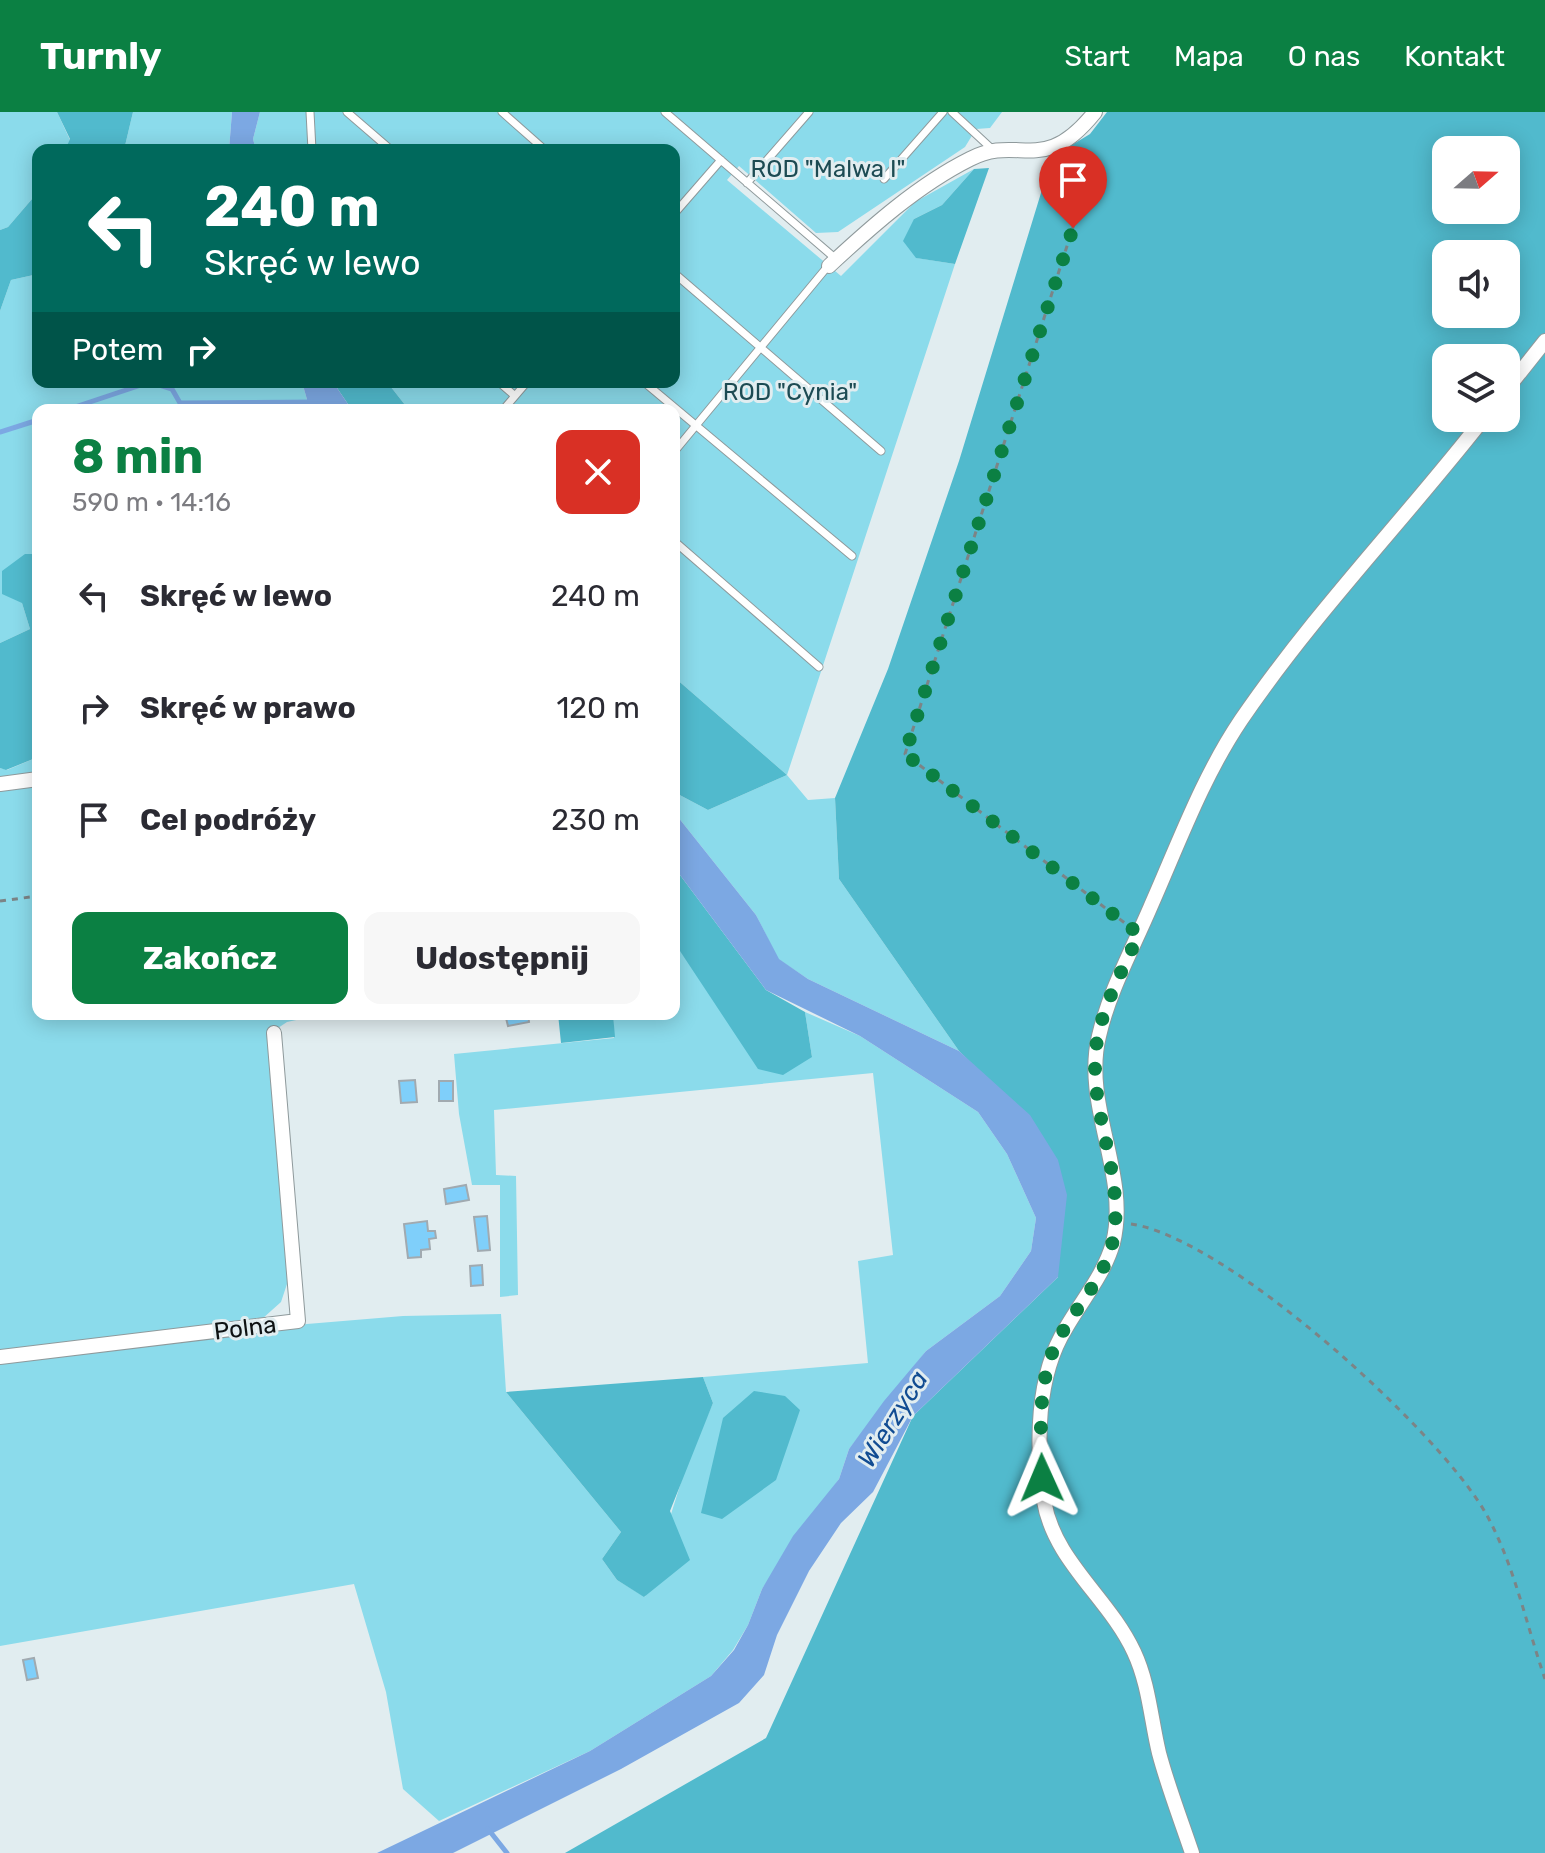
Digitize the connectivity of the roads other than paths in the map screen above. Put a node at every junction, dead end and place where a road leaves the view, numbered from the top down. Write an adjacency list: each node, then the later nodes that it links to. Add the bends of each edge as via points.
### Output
1 (310, 112): 9 (lane)
2 (347, 112): 10 (lane)
3 (502, 112): 11 (lane)
4 (665, 112): 13 (lane)
5 (809, 112): 15 (lane)
6 (943, 112): 14 (lane)
7 (952, 112): 12 (lane)
8 (1095, 112): 12 (street, via 1058,145 1031,153)
9 (312, 144)
10 (384, 144)
11 (538, 144)
12 (995, 151): 17 (street, via 972,157 937,180)
13 (721, 160): 15 (lane); 16 (lane)
14 (884, 179)
15 (747, 183): 17 (lane)
16 (680, 207)
17 (832, 262): 20 (lane)
18 (680, 278): 20 (lane)
19 (1545, 341): 21 (street)
20 (763, 349): 29 (lane); 32 (lane)
21 (1520, 372)
22 (506, 388): 25 (lane)
23 (522, 388): 25 (lane)
24 (651, 388): 27 (lane)
25 (515, 396): 26 (lane)
26 (508, 404)
27 (669, 404)
28 (680, 413): 29 (lane)
29 (696, 427): 31 (lane); 34 (lane)
30 (1472, 432): 40 (street, via 1241,720 1205,781 1139,934 1105,1016 1094,1063 1115,1222 1105,1264 1048,1366 1042,1414 1044,1501 1057,1540 1137,1657 1167,1780)
31 (680, 445)
32 (881, 451)
33 (680, 546): 35 (lane)
34 (852, 556)
35 (819, 667)
36 (32, 780): 37 (street)
37 (0, 784)
38 (274, 1033): 39 (street, Polna, via 298,1321)
39 (0, 1357)
40 (1192, 1853)

